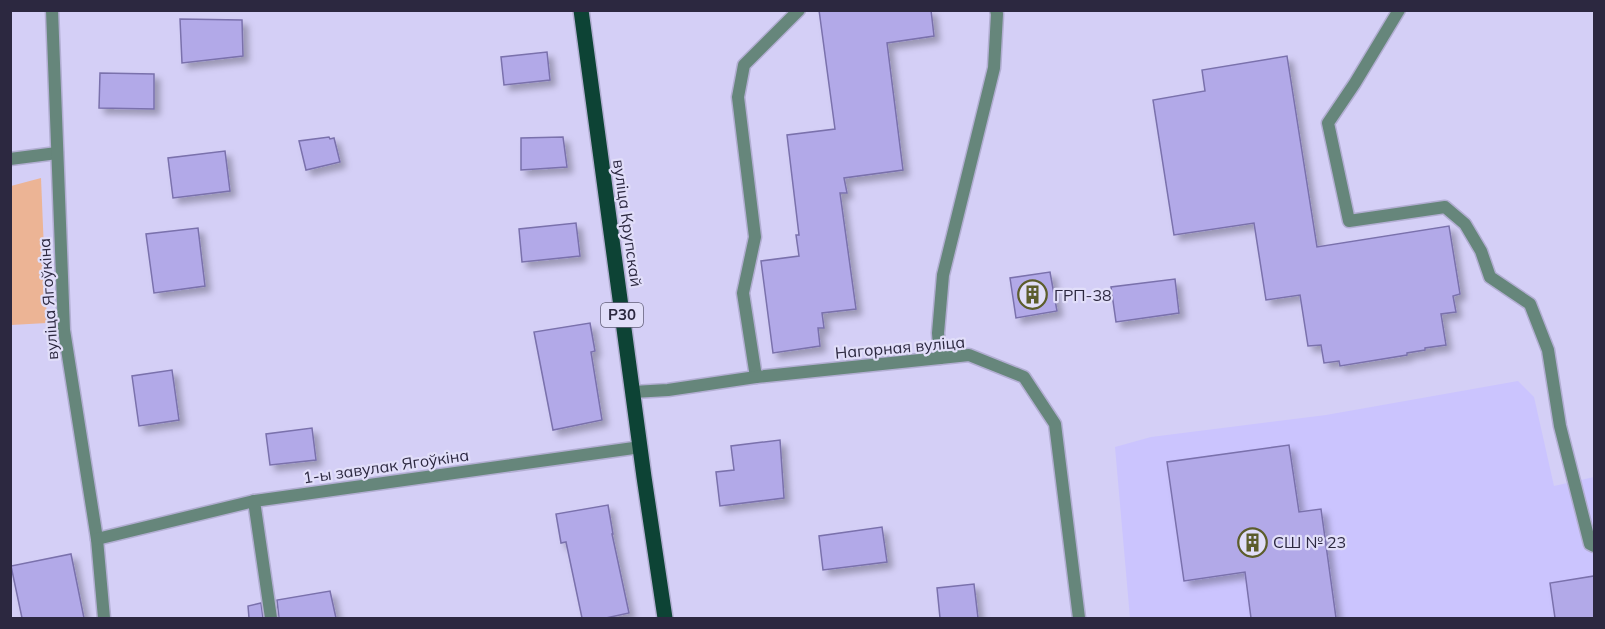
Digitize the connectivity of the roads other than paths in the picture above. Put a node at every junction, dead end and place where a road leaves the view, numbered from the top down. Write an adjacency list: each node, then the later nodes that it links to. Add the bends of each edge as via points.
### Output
1 (52, 10): 6 (street, вуліца Ягоўкіна)
2 (581, 10): 10 (main road, вуліца Крупскай / Р30)
3 (799, 10): 9 (street, via 744,65 738,97 756,237 743,293)
4 (996, 10): 8 (street, via 994,68 943,275)
5 (1399, 10): 14 (street, via 1328,123 1349,221 1445,207 1466,224 1490,277 1530,304 1548,350 1560,426 1590,544)
6 (57, 153): 7 (street); 13 (street, вуліца Ягоўкіна, via 64,330)
7 (10, 159)
8 (940, 358): 9 (street, Нагорная вуліца); 18 (street, Нагорная вуліца, via 969,355 1024,377 1055,424)
9 (756, 377): 10 (street, Нагорная вуліца)
10 (633, 392): 11 (main road, вуліца Крупскай / Р30)
11 (641, 447): 12 (street, 1-ы завулак Ягоўкіна); 17 (main road, вуліца Крупскай / Р30)
12 (254, 501): 13 (street, 1-ы завулак Ягоўкіна); 16 (street)
13 (97, 539): 15 (street, вуліца Ягоўкіна)
14 (1594, 546)
15 (104, 618)
16 (271, 618)
17 (665, 618)
18 (1079, 618)

